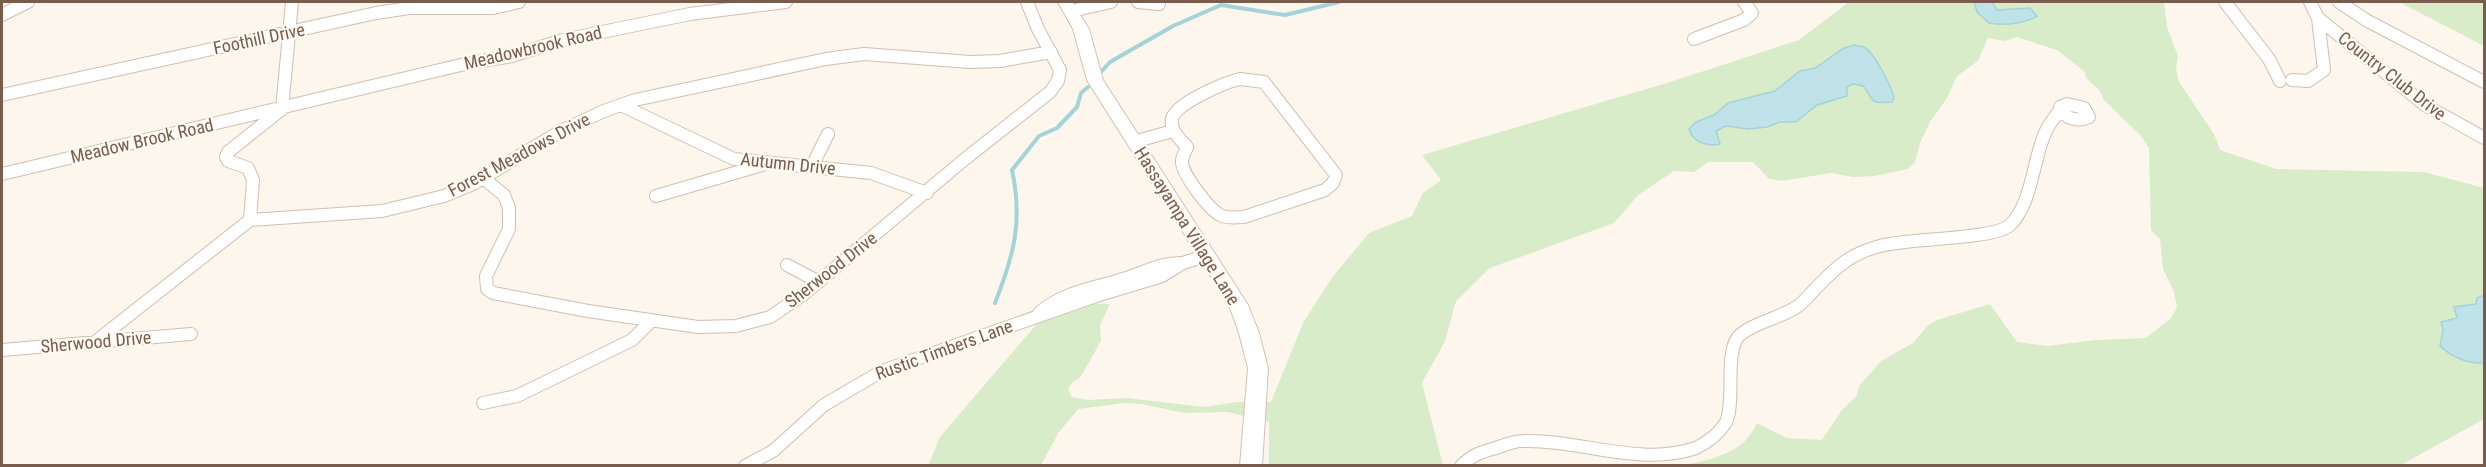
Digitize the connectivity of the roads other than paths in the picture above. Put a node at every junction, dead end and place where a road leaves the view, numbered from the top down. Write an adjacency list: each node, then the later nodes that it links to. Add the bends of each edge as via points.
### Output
1 (28, 2): 14 (street)
2 (292, 2): 16 (street)
3 (519, 2): 16 (street, Foothill Drive, via 462,9 408,8)
4 (786, 2): 24 (street, Meadowbrook Road, via 690,14 563,40 512,56)
5 (1027, 2): 18 (street, Sherwood Drive)
6 (1111, 2): 13 (street)
7 (1138, 2): 12 (street)
8 (1744, 2): 17 (street, via 1752,13 1744,20)
9 (2225, 2): 20 (street, via 2269,59)
10 (2310, 2): 15 (street, Country Club Drive)
11 (2339, 2): 21 (street)
12 (1159, 4)
13 (1068, 6): 29 (street, Hassayampa Village Lane, via 1081,29 1095,80)
14 (2, 15)
15 (2318, 18): 19 (street, via 2324,70 2308,81); 28 (street, Country Club Drive, via 2424,105)
16 (288, 32): 22 (street, Foothill Drive); 24 (street)
17 (1694, 39)
18 (1051, 52): 23 (street, Forest Meadows Drive, via 970,62 864,54 676,90); 34 (street, Sherwood Drive, via 1060,70 1059,81 1050,92)
19 (2292, 80)
20 (2280, 81)
21 (2484, 82)
22 (2, 95)
23 (621, 105): 30 (street, Autumn Drive, via 734,159); 33 (street, Forest Meadows Drive, via 541,141)
24 (282, 109): 32 (street, Meadow Brook Road); 36 (street, via 226,157 248,168 253,180)
25 (2060, 110): 47 (street, via 2045,132 2020,210 2009,226 1998,231 1882,245 1860,253 1840,263 1798,306 1738,336 1732,351 1727,420 1715,436 1695,449 1653,460 1631,459 1538,441 1519,441 1473,454)
26 (1173, 131): 26 (street, via 1187,147 1183,168 1213,211 1221,216 1244,216 1325,190 1336,175 1264,82 1254,77 1230,79 1175,112); 29 (street)
27 (828, 134): 31 (street)
28 (2484, 138)
29 (1133, 142): 37 (street, Hassayampa Village Lane)
30 (769, 163): 31 (street, Autumn Drive); 35 (street)
31 (812, 166): 34 (street, Autumn Drive, via 871,172)
32 (4, 175)
33 (483, 178): 36 (street, Forest Meadows Drive, via 444,196 382,211); 40 (street, Sherwood Drive, via 504,195 509,208 509,229 486,276 487,289 565,307)
34 (927, 194): 39 (street, Sherwood Drive)
35 (656, 196)
36 (250, 220): 42 (street)
37 (1209, 255): 45 (street, Rustic Timbers Lane, via 1183,263 1162,276 1112,287 866,378 824,405 773,451); 46 (street, Hassayampa Village Lane, via 1238,305 1258,368)
38 (787, 265): 39 (street)
39 (819, 282): 40 (street, Sherwood Drive, via 770,317 736,327 698,327)
40 (652, 320): 44 (street, via 632,340 517,396)
41 (191, 334): 42 (street, Sherwood Drive)
42 (95, 342): 43 (street, Sherwood Drive)
43 (2, 350)
44 (483, 403)
45 (745, 465)
46 (1251, 465)
47 (1461, 465)

